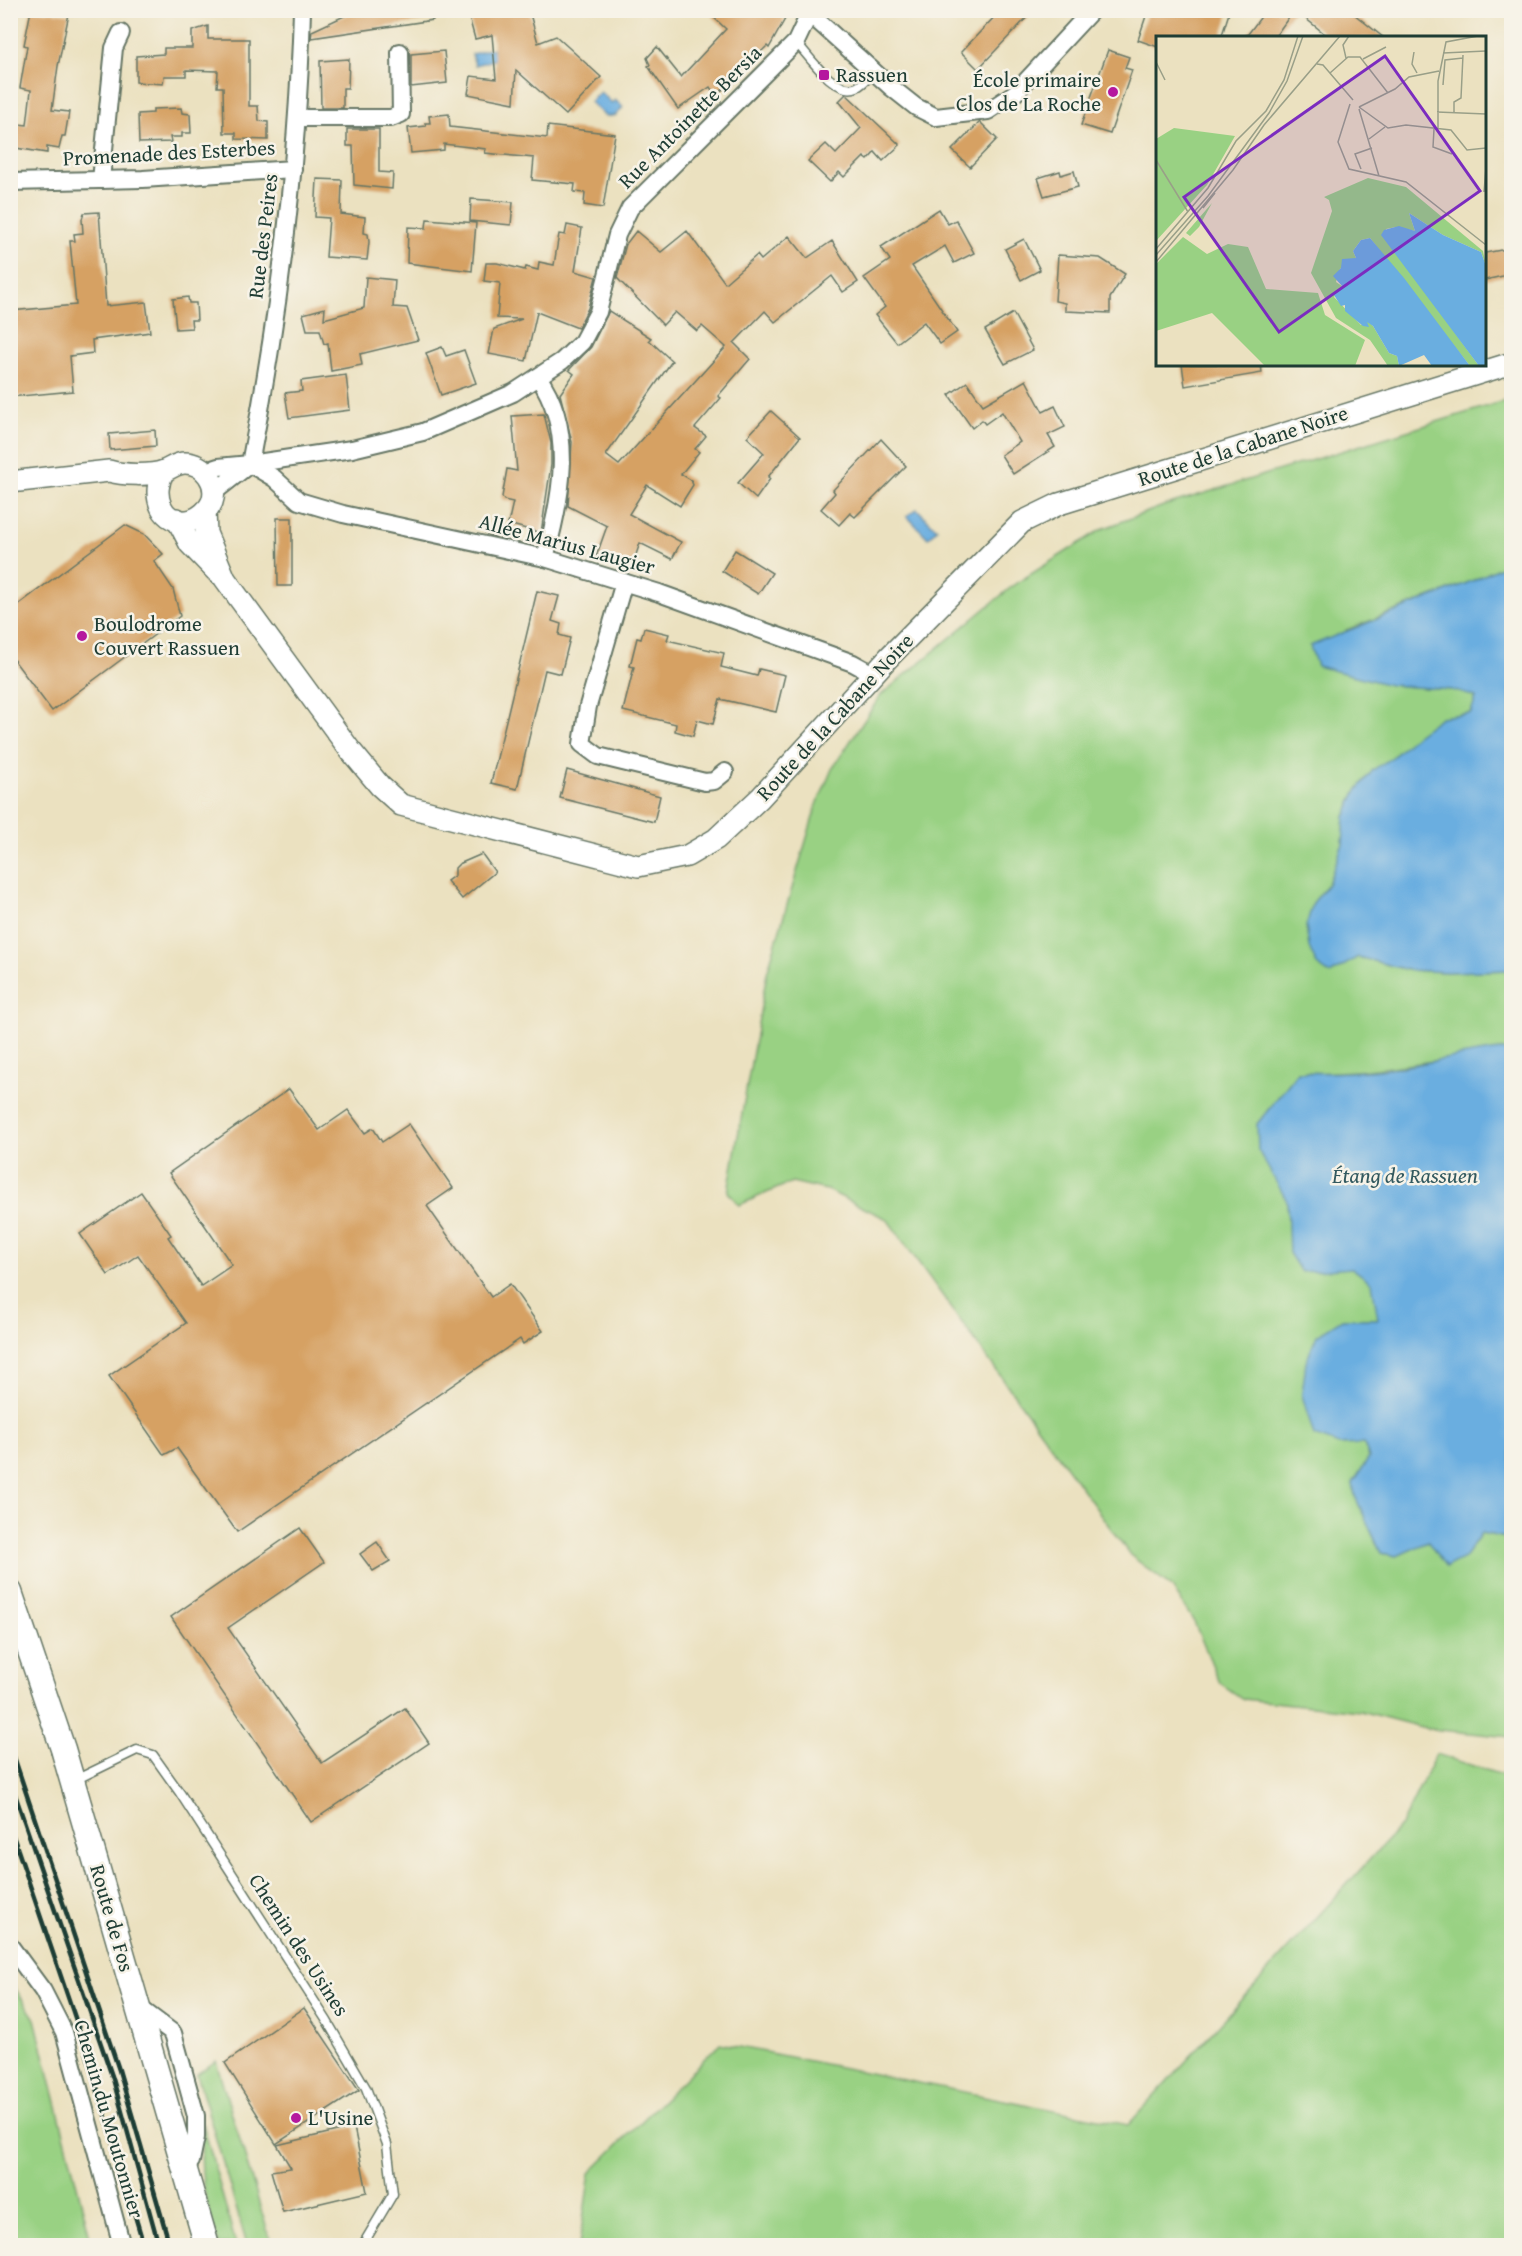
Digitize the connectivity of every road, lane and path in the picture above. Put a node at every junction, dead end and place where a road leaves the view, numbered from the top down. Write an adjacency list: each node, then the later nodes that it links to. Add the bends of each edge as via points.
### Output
1 (302, 10): 8 (street, Rue des Peires)
2 (1092, 10): 7 (street, via 1015,93 988,111 936,117 916,107)
3 (810, 12): 5 (street, Rue Antoinette Bersia); 7 (street)
4 (121, 33): 10 (street, via 114,48)
5 (796, 42): 7 (lane, via 836,85 849,90); 13 (street, Rue Antoinette Bersia, via 630,208 617,235 598,312 582,342)
6 (400, 52): 8 (street, via 401,114 391,118)
7 (874, 72)
8 (299, 118): 9 (street, Rue des Peires)
9 (294, 169): 10 (street, Promenade des Esterbes); 14 (street, Rue des Peires, via 285,253)
10 (101, 180): 11 (street, Promenade des Esterbes)
11 (10, 182)
12 (1512, 363): 26 (street, Route de la Cabane Noire, via 1081,497 1022,522)
13 (538, 377): 14 (street, Rue Antoinette Bersia, via 513,393 423,432); 23 (street, via 552,402 563,456)
14 (250, 464): 16 (street, Rue Antoinette Bersia); 19 (street); 23 (street, Allée Marius Laugier, via 274,478 299,501)
15 (164, 471): 16 (street, via 183,463); 17 (street); 20 (street, via 156,486)
16 (206, 471): 19 (street)
17 (124, 475): 18 (street, via 109,471); 20 (street)
18 (10, 482)
19 (213, 493): 21 (street)
20 (158, 501): 22 (street, via 164,511)
21 (205, 512): 22 (street, via 193,519); 24 (street, Route de la Cabane Noire, via 206,533)
22 (177, 519): 24 (street, Route de la Cabane Noire, via 203,561)
23 (545, 558): 25 (street, Allée Marius Laugier)
24 (225, 579): 26 (street, Route de la Cabane Noire, via 350,750 401,805 638,866 687,856 716,839 760,798)
25 (624, 582): 26 (street, Allée Marius Laugier, via 854,663); 27 (street, via 588,706 582,744 598,756 705,782 714,781)
26 (873, 674)
27 (725, 772)
28 (10, 1592): 29 (main road, Route de Fos)
29 (72, 1781): 32 (main road, Route de Fos); 33 (lane, Chemin des Usines, via 136,1750 153,1755 327,2021 366,2088 387,2144 393,2194)
30 (10, 1946): 31 (street, Chemin du Moutonnier, via 43,1991 64,2032)
31 (122, 2246)
32 (207, 2246)
33 (362, 2246)

